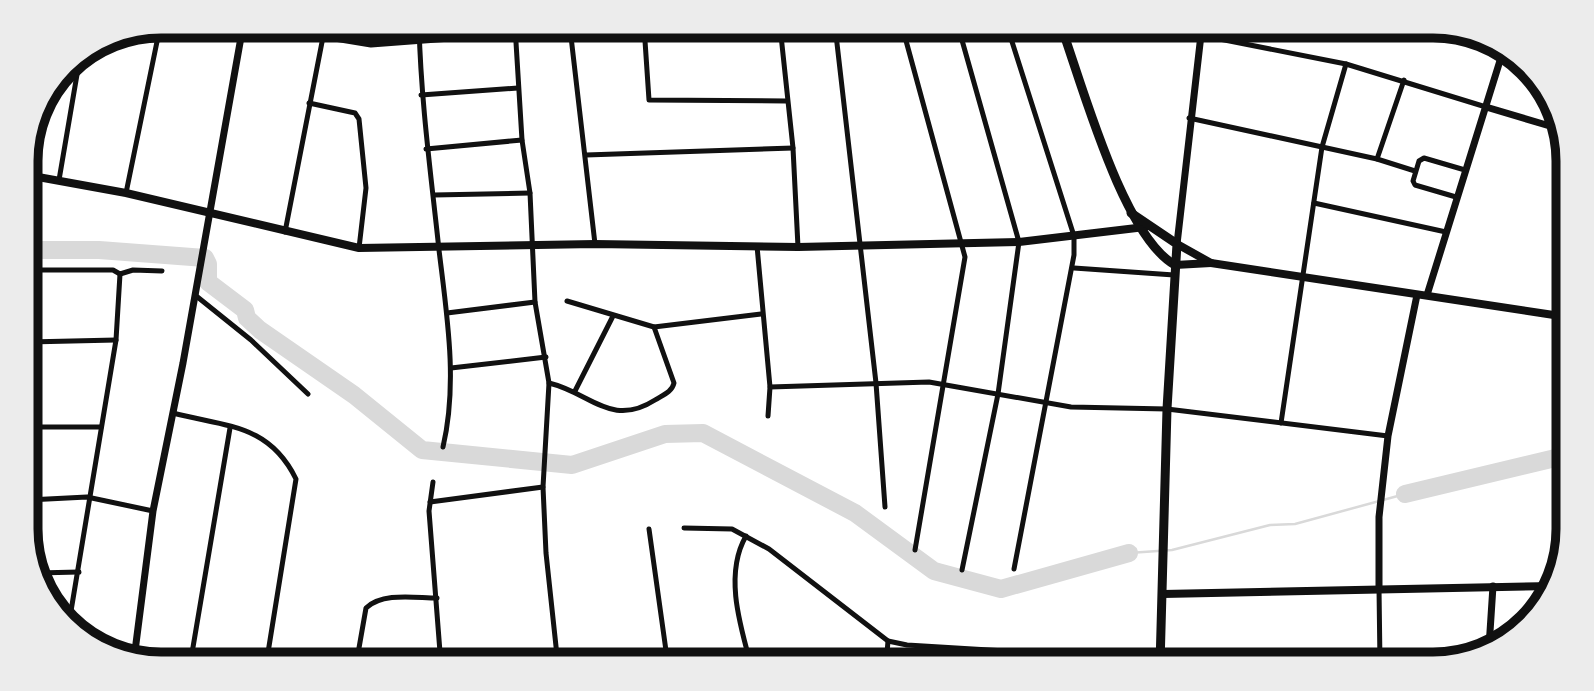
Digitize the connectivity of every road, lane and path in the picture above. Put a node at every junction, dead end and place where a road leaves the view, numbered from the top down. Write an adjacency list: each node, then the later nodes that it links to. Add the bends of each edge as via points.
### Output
1 (158, 38): 41 (street)
2 (241, 38): 46 (street)
3 (323, 38): 27 (street)
4 (335, 38): 19 (street)
5 (384, 38): 19 (street)
6 (429, 38): 18 (street)
7 (515, 38): 24 (street)
8 (571, 38): 35 (street)
9 (644, 38): 26 (street, via 649,100)
10 (781, 38): 26 (street)
11 (836, 38): 53 (street)
12 (905, 38): 51 (street)
13 (961, 38): 52 (street)
14 (1011, 38): 50 (street)
15 (1065, 38): 47 (main road, via 1131,213)
16 (1200, 38): 29 (street)
17 (1235, 38): 21 (street)
18 (419, 39): 19 (street); 25 (street)
19 (384, 42)
20 (1500, 59): 28 (street)
21 (1346, 64): 23 (street); 32 (street)
22 (78, 71): 40 (street)
23 (1404, 80): 28 (street); 36 (street)
24 (518, 88): 25 (street); 31 (street)
25 (421, 95): 34 (street)
26 (786, 101): 33 (street)
27 (309, 103): 48 (street); 60 (street, via 344,109 359,120 366,188)
28 (1486, 107): 30 (street); 37 (street)
29 (1189, 118): 32 (street); 55 (street)
30 (1550, 126)
31 (522, 141): 34 (street); 42 (street)
32 (1322, 147): 36 (street); 45 (street)
33 (793, 148): 35 (street); 59 (street)
34 (426, 149): 43 (street)
35 (586, 155): 54 (street)
36 (1377, 159): 38 (street)
37 (1465, 170): 38 (street, via 1424,158); 44 (street)
38 (1415, 171): 44 (street, via 1415,185)
39 (39, 177): 40 (main road)
40 (59, 180): 41 (main road)
41 (127, 193): 46 (main road)
42 (530, 193): 43 (street); 56 (street)
43 (434, 195): 58 (street)
44 (1456, 197): 49 (street)
45 (1314, 203): 49 (street); 67 (street)
46 (211, 213): 48 (main road); 68 (street)
47 (1145, 227): 50 (main road); 55 (main road); 63 (main road)
48 (285, 232): 60 (main road)
49 (1446, 232): 70 (street)
50 (1074, 236): 52 (main road); 62 (street)
51 (963, 242): 52 (main road); 53 (main road); 85 (street, via 964,271)
52 (1019, 242): 88 (street)
53 (858, 243): 59 (main road); 83 (street)
54 (596, 244): 56 (main road); 57 (main road)
55 (1177, 244): 61 (main road); 63 (main road)
56 (532, 245): 58 (main road); 71 (street)
57 (757, 246): 59 (main road); 74 (street)
58 (439, 247): 60 (main road); 73 (street)
59 (798, 247)
60 (359, 248)
61 (1211, 263): 63 (main road); 67 (main road)
62 (1074, 268): 63 (street); 89 (street)
63 (1175, 270): 90 (main road)
64 (39, 271): 66 (street, via 113,270)
65 (162, 271): 66 (street)
66 (120, 274): 78 (street)
67 (1304, 278): 69 (main road); 93 (street)
68 (195, 295): 87 (street); 91 (street)
69 (1417, 295): 70 (main road); 97 (street)
70 (1427, 295): 75 (main road)
71 (535, 302): 73 (street); 80 (street)
72 (567, 302): 76 (street)
73 (447, 313): 81 (street)
74 (761, 314): 77 (street); 84 (street)
75 (1556, 315)
76 (613, 316): 77 (street); 86 (street)
77 (654, 327): 86 (street, via 674,383 670,391 635,411 622,412 597,405)
78 (116, 340): 79 (street); 95 (street)
79 (38, 342)
80 (546, 357): 81 (street); 82 (street)
81 (451, 368): 98 (street)
82 (549, 383): 86 (street); 100 (street)
83 (876, 383): 84 (street); 85 (street); 104 (street)
84 (770, 387): 92 (street)
85 (945, 387): 88 (street); 109 (street)
86 (575, 391)
87 (308, 394)
88 (998, 394): 89 (street); 111 (street)
89 (1046, 403): 90 (street); 110 (street)
90 (1167, 409): 93 (street); 117 (main road)
91 (173, 413): 96 (street); 105 (street)
92 (768, 416)
93 (1281, 423): 97 (street)
94 (38, 427): 95 (street)
95 (101, 427): 101 (street)
96 (230, 428): 124 (street); 125 (street, via 257,433 272,443 296,479)
97 (1388, 436): 116 (street, via 1379,517)
98 (443, 447)
99 (433, 482): 103 (street)
100 (543, 487): 103 (street); 128 (street)
101 (87, 498): 102 (street); 105 (street); 112 (street)
102 (38, 500)
103 (430, 502): 118 (street)
104 (885, 507)
105 (153, 511): 123 (street)
106 (684, 527): 108 (street, via 723,527)
107 (649, 529): 129 (street)
108 (746, 536): 121 (street); 130 (street, via 736,553 735,578)
109 (915, 550)
110 (1014, 569)
111 (962, 570)
112 (79, 572): 113 (street); 119 (street)
113 (47, 573)
114 (1493, 586): 115 (main road); 116 (main road); 120 (street)
115 (1542, 586)
116 (1379, 588): 117 (main road); 135 (street)
117 (1163, 594): 134 (main road)
118 (437, 598): 126 (street, via 372,603 366,608); 127 (street)
119 (71, 613)
120 (1490, 639)
121 (888, 641): 122 (street); 131 (street)
122 (950, 649): 132 (street); 133 (street)
123 (135, 650)
124 (192, 652)
125 (268, 652)
126 (358, 652)
127 (440, 652)
128 (557, 652)
129 (666, 652)
130 (748, 652)
131 (887, 652)
132 (950, 652)
133 (1017, 652)
134 (1160, 652)
135 (1380, 652)

